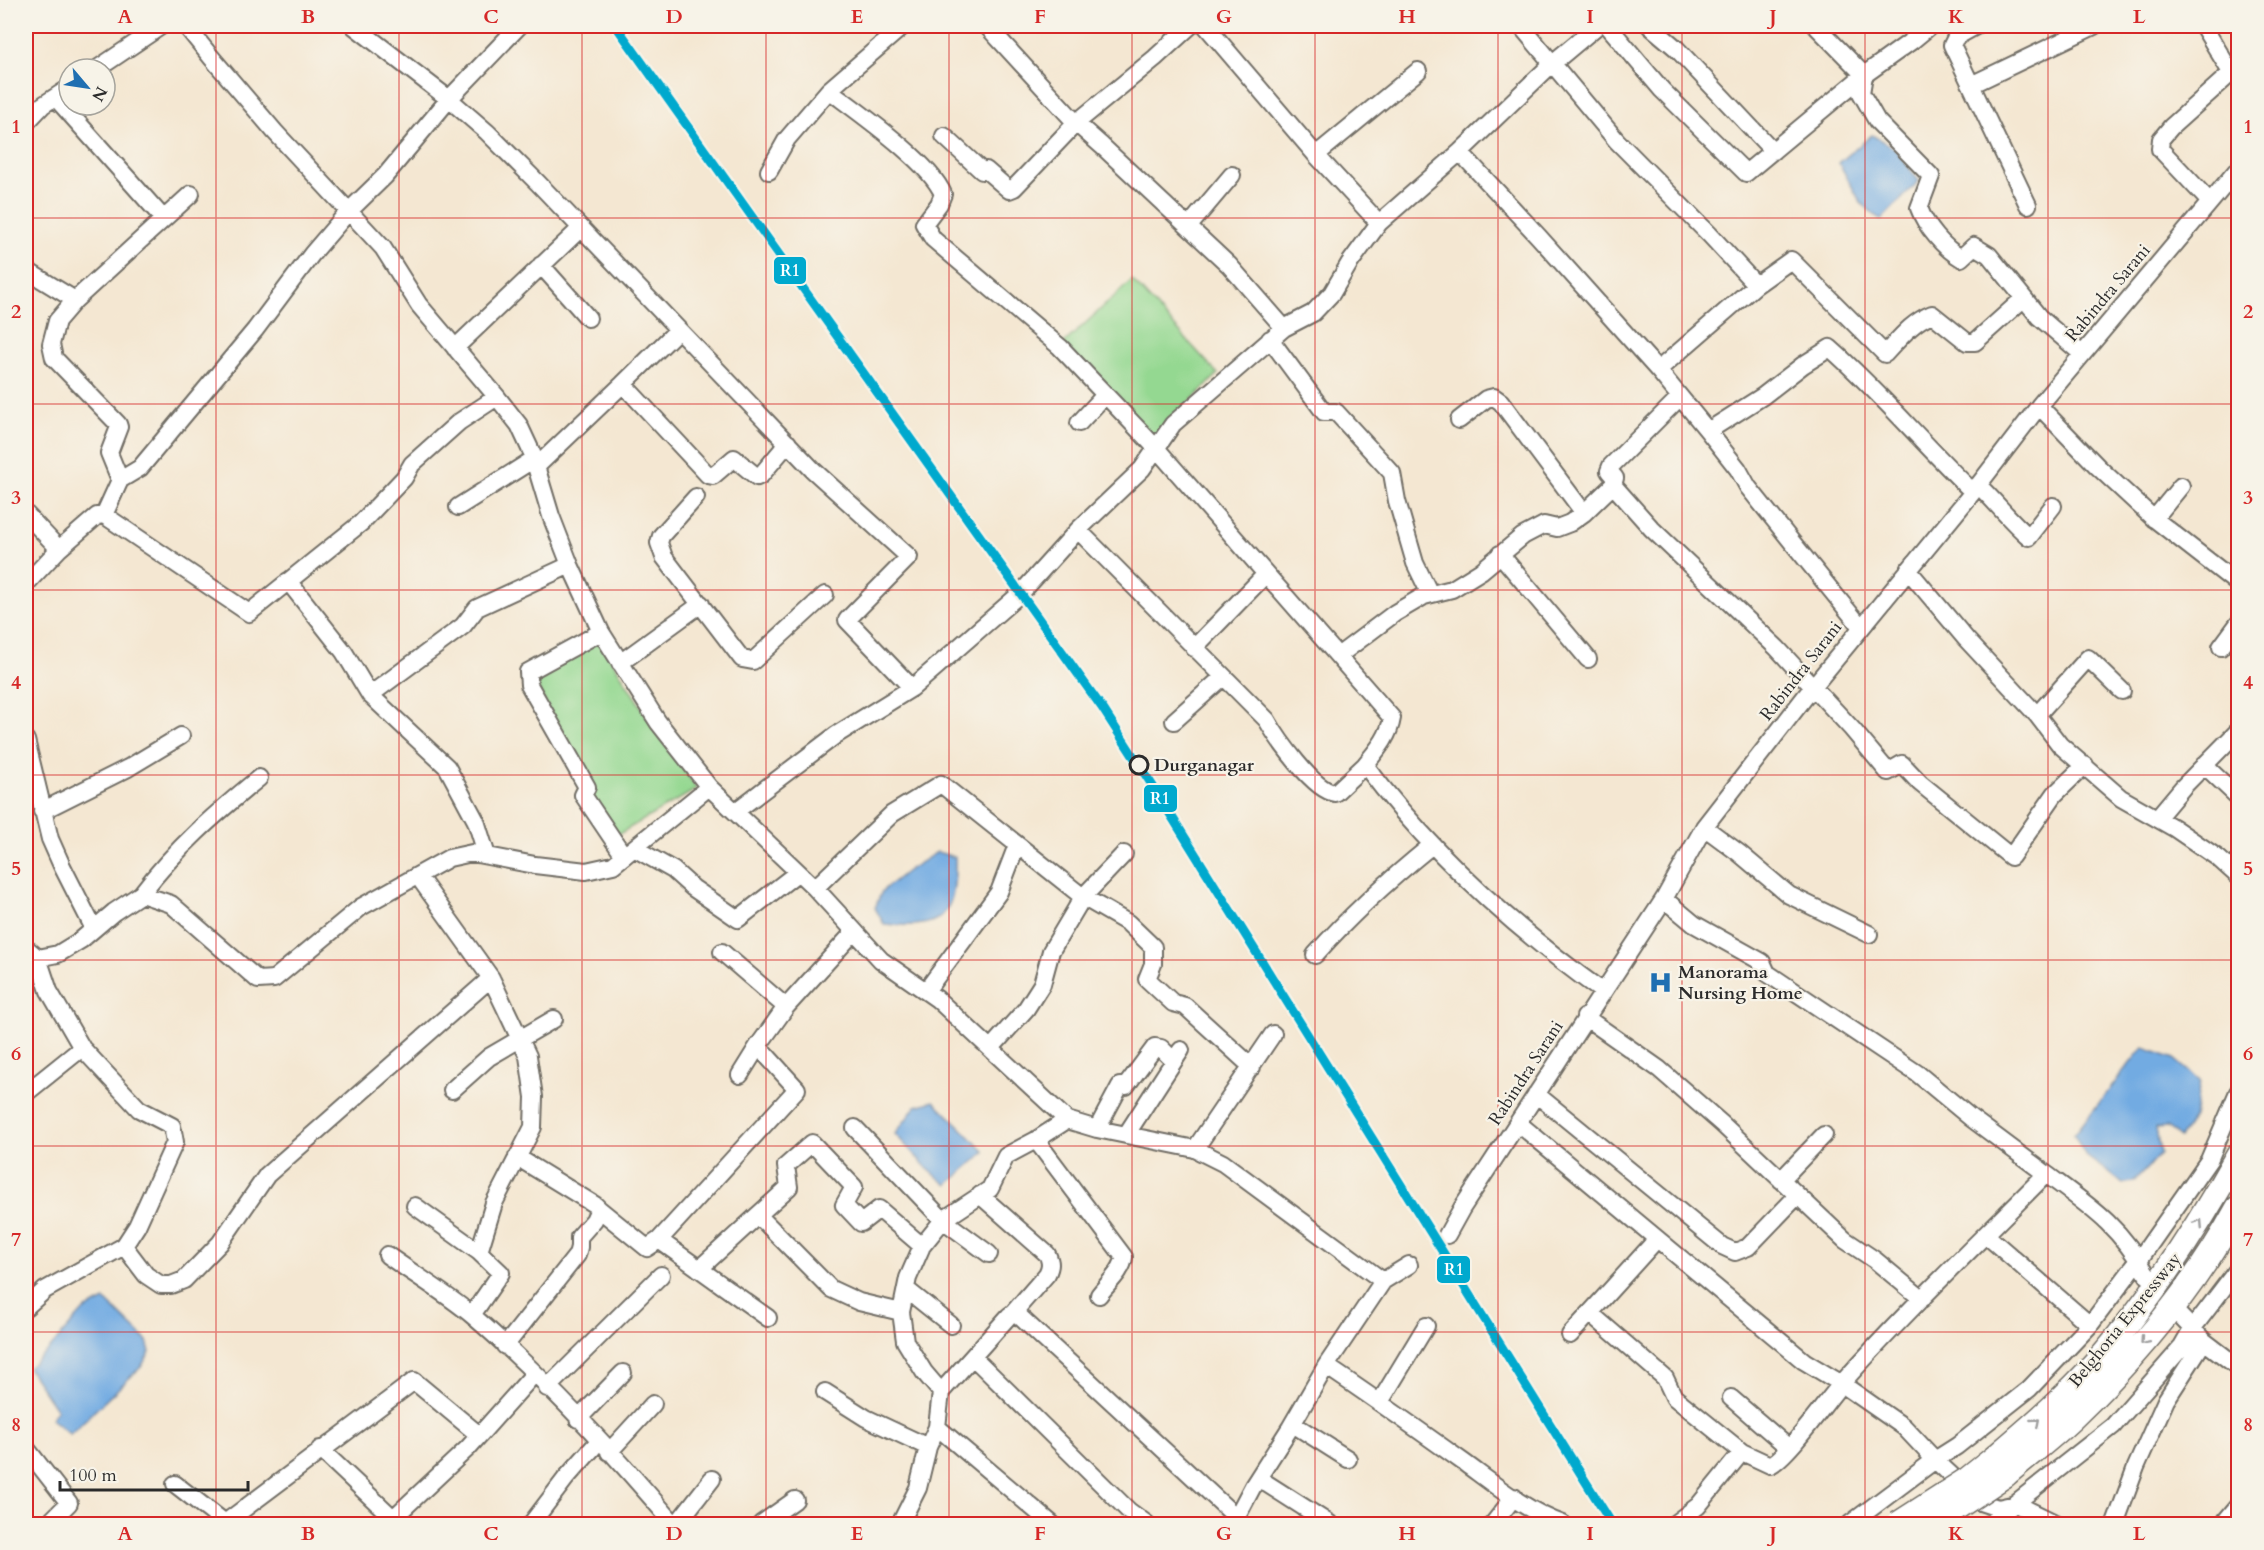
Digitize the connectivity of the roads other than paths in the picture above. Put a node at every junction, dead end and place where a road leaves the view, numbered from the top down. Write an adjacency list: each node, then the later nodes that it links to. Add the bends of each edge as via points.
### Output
1 (160, 26): 18 (street)
2 (186, 26): 39 (street)
3 (354, 26): 25 (street)
4 (519, 26): 25 (street)
5 (903, 26): 23 (street)
6 (1190, 26): 28 (street)
7 (1206, 26): 32 (street)
8 (1521, 26): 19 (street)
9 (1597, 26): 19 (street)
10 (1608, 26): 30 (street, via 1662,90 1746,173)
11 (1650, 26): 30 (street, via 1676,48)
12 (1815, 26): 21 (street)
13 (1930, 26): 21 (street)
14 (1976, 26): 22 (street, via 1956,37 1952,45)
15 (2094, 26): 22 (street)
16 (2203, 26): 37 (street, via 2229,75 2171,127 2161,139 2160,149)
17 (994, 28): 28 (street)
18 (115, 57)
19 (1554, 62): 31 (street); 46 (street, via 1617,141)
20 (1418, 71): 32 (street)
21 (1864, 75): 30 (street); 47 (street, via 1861,93 1877,121 1931,176 1919,208 1923,219 1961,258 1974,246 1989,255)
22 (1971, 85): 38 (street)
23 (829, 90): 33 (street, via 788,139); 57 (street, via 923,166 940,187 943,194 939,204 924,224 933,238 1060,347)
24 (57, 97): 27 (street)
25 (449, 99): 39 (street, via 385,176); 43 (street)
26 (81, 117): 40 (street)
27 (26, 123)
28 (1076, 123): 29 (street, via 1009,190); 42 (street)
29 (944, 136)
30 (1773, 151)
31 (1460, 152): 41 (street); 55 (street)
32 (1316, 155): 41 (street)
33 (769, 171)
34 (1232, 176): 42 (street)
35 (2236, 178): 37 (street, Rabindra Sarani)
36 (191, 194): 40 (street)
37 (2210, 202): 54 (street, Rabindra Sarani)
38 (2028, 205)
39 (348, 212): 53 (street, via 383,248 419,305); 67 (street, via 191,409 140,468)
40 (163, 218): 48 (street)
41 (1379, 223): 50 (street, via 1314,313)
42 (1189, 226): 50 (street)
43 (581, 228): 44 (street); 51 (street)
44 (541, 265): 49 (street); 53 (street)
45 (26, 270): 48 (street)
46 (1756, 285): 47 (street, via 1791,260 1885,354 1906,330 1932,314 1967,342 1975,342); 55 (street)
47 (2023, 299): 54 (street)
48 (75, 300): 67 (street, via 57,321 52,351 54,358 118,424 109,453)
49 (588, 318)
50 (1284, 328): 52 (street)
51 (678, 330): 56 (street); 64 (street)
52 (1270, 339): 65 (street, via 1173,424); 87 (street, via 1324,412 1336,412 1392,472 1414,563)
53 (455, 348): 58 (street)
54 (2082, 354): 60 (street, Rabindra Sarani)
55 (1658, 370): 59 (street)
56 (623, 384): 64 (street, via 708,475 714,476 734,458 756,477 761,475); 66 (street)
57 (1105, 395): 62 (street); 65 (street)
58 (497, 396): 66 (street, via 519,425); 84 (street, via 459,422 412,464 404,478 361,523)
59 (1679, 398): 63 (street); 68 (street, via 1611,466)
60 (2039, 406): 70 (street, Rabindra Sarani); 77 (street)
61 (1459, 420): 74 (street, via 1486,399 1494,397 1501,402)
62 (1079, 423)
63 (1708, 431): 70 (street, via 1830,348 1868,382 1931,453); 91 (street)
64 (788, 443): 99 (street, via 909,557 846,620)
65 (1156, 448): 78 (street, via 1142,469); 83 (street)
66 (535, 463): 73 (street); 81 (street)
67 (120, 480): 76 (street)
68 (1613, 485): 74 (street); 100 (street, via 1652,529 1777,648)
69 (2181, 486): 77 (street)
70 (1975, 489): 72 (street, via 1993,498 2029,537); 82 (street, Rabindra Sarani)
71 (696, 497): 89 (street, via 659,543 664,557)
72 (2052, 506)
73 (458, 507)
74 (1584, 513): 79 (street, via 1557,528 1544,525)
75 (26, 514): 80 (street)
76 (104, 515): 80 (street, via 97,516); 84 (street, via 249,613)
77 (2154, 519): 86 (street)
78 (1078, 530): 94 (street); 99 (street, via 1021,593)
79 (1508, 547): 87 (street, via 1452,589); 96 (street)
80 (59, 549): 85 (street)
81 (570, 565): 92 (street); 102 (street, via 477,608 463,626)
82 (1908, 570): 91 (street, Rabindra Sarani); 103 (street)
83 (1266, 574): 94 (street); 95 (street)
84 (288, 581): 102 (street, via 344,652)
85 (26, 584)
86 (2238, 584)
87 (1430, 594): 95 (street, via 1395,613)
88 (825, 595): 89 (street, via 753,661 742,659)
89 (701, 604): 97 (street)
90 (2238, 624): 93 (street)
91 (1861, 627): 100 (street, Rabindra Sarani)
92 (601, 632): 97 (street); 120 (street, via 528,672 529,685 587,787 583,795)
93 (2221, 647)
94 (1194, 648): 98 (street)
95 (1338, 656): 108 (street, via 1392,718 1383,742)
96 (1588, 659)
97 (620, 663): 112 (street, via 658,722)
98 (1223, 677): 104 (street); 108 (street, via 1267,720 1283,746 1323,790 1335,793)
99 (912, 688): 115 (street, via 836,735)
100 (1812, 688): 109 (street, via 1888,772 1902,764 2011,857 2055,794); 117 (street, Rabindra Sarani)
101 (2122, 691): 103 (street, via 2088,658)
102 (370, 695): 122 (street, via 447,767 476,821)
103 (2037, 715): 109 (street, via 2060,745)
104 (1174, 721)
105 (2238, 731): 110 (street)
106 (181, 736): 114 (street)
107 (26, 740): 114 (street)
108 (1365, 765): 119 (street)
109 (2085, 765): 116 (street, via 2121,798)
110 (2204, 765): 113 (street); 116 (street)
111 (260, 778): 127 (street, via 210,817 167,860)
112 (709, 787): 115 (street); 120 (street)
113 (2238, 797)
114 (42, 811): 130 (street, via 62,866)
115 (736, 811): 123 (street)
116 (2157, 818): 125 (street)
117 (1704, 827): 129 (street, Rabindra Sarani); 132 (street, via 1789,896)
118 (1017, 845): 126 (street, via 940,784 892,814); 128 (street); 137 (street, via 999,892)
119 (1432, 845): 135 (street, via 1342,923); 138 (street, via 1525,934)
120 (629, 852): 122 (street, via 613,865 586,871); 123 (street, via 673,870 738,919)
121 (1124, 854): 128 (street)
122 (487, 856): 124 (street, via 472,853 449,858)
123 (797, 873): 126 (street)
124 (418, 876): 127 (street, via 361,907 274,979 258,980 171,904); 136 (street)
125 (2238, 876)
126 (814, 888): 131 (street)
127 (141, 894): 130 (street)
128 (1083, 897): 146 (street, via 1051,951 1042,984 1026,1009); 147 (street, via 1128,923 1153,947 1153,964 1147,979 1173,1003 1185,1006)
129 (1664, 899): 138 (street, Rabindra Sarani); 163 (street, via 1694,924 1762,962 1767,973 1918,1074)
130 (94, 929): 134 (street, via 58,954)
131 (854, 932): 137 (street, via 881,960); 139 (street)
132 (1869, 934)
133 (722, 952): 139 (street)
134 (32, 953): 145 (street)
135 (1315, 955)
136 (491, 978): 143 (street); 176 (street, via 267,1176 220,1243 184,1280 161,1285 146,1275)
137 (926, 991): 146 (street)
138 (1603, 992): 140 (street, Rabindra Sarani)
139 (786, 1007): 144 (street)
140 (1585, 1017): 152 (street, Rabindra Sarani); 164 (street, via 1659,1070)
141 (554, 1019): 143 (street)
142 (1274, 1034): 147 (street)
143 (521, 1038): 149 (street, via 489,1057); 162 (street, via 534,1097 533,1127)
144 (758, 1046): 148 (street); 175 (street, via 798,1089)
145 (82, 1048): 151 (street); 176 (street, via 139,1109 172,1126 176,1142)
146 (991, 1048): 153 (street)
147 (1252, 1067): 160 (street)
148 (740, 1075)
149 (452, 1090)
150 (2238, 1092): 181 (street, via 2209,1160)
151 (26, 1093)
152 (1536, 1094): 154 (street, Rabindra Sarani); 166 (street, via 1722,1246 1735,1252 1748,1247)
153 (1067, 1120): 156 (street); 159 (street)
154 (1518, 1123): 172 (street, Rabindra Sarani); 174 (street)
155 (855, 1128): 171 (street)
156 (1097, 1129): 157 (street); 157 (street, via 1120,1086 1126,1086 1155,1047 1178,1055)
157 (1126, 1135): 160 (street)
158 (1824, 1135): 164 (street)
159 (1036, 1140): 165 (street, via 1006,1156 990,1189); 189 (street, via 1124,1257 1120,1269)
160 (1196, 1149): 187 (street, via 1224,1163)
161 (2238, 1155): 228 (highway, Belghoria Expressway, one-way to 161, via 2109,1346 2173,1264)
162 (517, 1157): 169 (street); 178 (street, via 494,1203)
163 (2046, 1174): 173 (street); 181 (street, via 2102,1214)
164 (1781, 1180): 166 (street)
165 (980, 1195): 171 (street); 194 (street, via 1050,1260 1047,1274)
166 (1797, 1196): 190 (street, via 1845,1240)
167 (415, 1206): 178 (street)
168 (2238, 1208): 228 (highway, Belghoria Expressway, one-way to 228, via 2196,1277 2116,1374 2070,1420)
169 (599, 1209): 175 (street, via 647,1248); 203 (street, via 579,1237 577,1255)
170 (758, 1215): 177 (street, via 789,1187 786,1166 812,1143 854,1186 844,1204 861,1223 879,1209); 183 (street); 192 (street, via 831,1289 859,1302)
171 (943, 1220): 177 (street); 179 (street)
172 (1447, 1235)
173 (1986, 1235): 190 (street); 199 (street)
174 (1657, 1239): 193 (street); 209 (street, via 1804,1361)
175 (659, 1240): 183 (street)
176 (124, 1246): 191 (street, via 45,1290)
177 (922, 1246): 188 (street)
178 (479, 1252): 196 (street, via 501,1273)
179 (989, 1254)
180 (387, 1255): 196 (street)
181 (2139, 1260): 186 (street); 199 (street)
182 (1409, 1265): 187 (street)
183 (699, 1269): 197 (street)
184 (2238, 1269): 201 (street)
185 (661, 1275): 210 (street)
186 (2148, 1276)
187 (1383, 1281): 206 (street)
188 (906, 1289): 192 (street); 198 (street)
189 (1099, 1295)
190 (1922, 1299): 209 (street)
191 (26, 1307)
192 (901, 1312): 212 (street, via 905,1341)
193 (1590, 1312): 202 (street); 225 (street, via 1665,1378 1674,1397)
194 (1013, 1313): 204 (street); 236 (street, via 1059,1351)
195 (2178, 1314): 201 (street)
196 (472, 1315): 203 (street)
197 (768, 1318)
198 (951, 1325)
199 (2090, 1325): 227 (street, via 2029,1389)
200 (1426, 1326): 214 (street)
201 (2198, 1334): 205 (street); 234 (street, via 2113,1426); 255 (street, via 2136,1467)
202 (1570, 1335)
203 (505, 1346): 208 (street)
204 (973, 1357): 212 (street); 245 (street, via 1129,1511)
205 (2237, 1363)
206 (1326, 1366): 214 (street); 217 (street)
207 (623, 1373): 216 (street)
208 (534, 1374): 210 (street); 219 (street)
209 (1842, 1384): 224 (street); 227 (street, via 1904,1427)
210 (547, 1388): 216 (street)
211 (825, 1392): 221 (street, via 866,1418)
212 (941, 1392): 218 (street)
213 (1731, 1398): 224 (street)
214 (1380, 1402): 232 (street)
215 (653, 1404): 220 (street)
216 (578, 1419): 220 (street)
217 (1293, 1424): 226 (street); 229 (street)
218 (937, 1427): 221 (street); 244 (street)
219 (479, 1435): 223 (street, via 414,1381); 237 (street)
220 (604, 1447): 240 (street, via 566,1478); 241 (street)
221 (928, 1447): 243 (street, via 918,1488)
222 (26, 1448): 238 (street, via 69,1503)
223 (320, 1449): 237 (street); 239 (street)
224 (1789, 1449): 225 (street, via 1770,1465)
225 (1742, 1452): 249 (street, via 1698,1506)
226 (1348, 1459)
227 (1935, 1460): 234 (street, via 1980,1502 1998,1508); 250 (street)
228 (1999, 1468): 251 (highway, Belghoria Expressway, bridge, via 1968,1479); 252 (highway, Belghoria Expressway, bridge)
229 (1258, 1478): 236 (street); 246 (street)
230 (712, 1479): 241 (street)
231 (176, 1484): 239 (street)
232 (1514, 1497): 247 (street); 248 (street)
233 (795, 1500): 242 (street)
234 (2016, 1504): 253 (street); 254 (street)
235 (2238, 1506): 256 (street)
236 (1234, 1520)
237 (390, 1521)
238 (48, 1524)
239 (226, 1524)
240 (531, 1524)
241 (676, 1524)
242 (761, 1524)
243 (900, 1524)
244 (1052, 1524)
245 (1147, 1524)
246 (1330, 1524)
247 (1492, 1524)
248 (1563, 1524)
249 (1674, 1524)
250 (1850, 1524)
251 (1898, 1524)
252 (1932, 1524)
253 (1989, 1524)
254 (2057, 1524)
255 (2115, 1524)
256 (2223, 1524)

